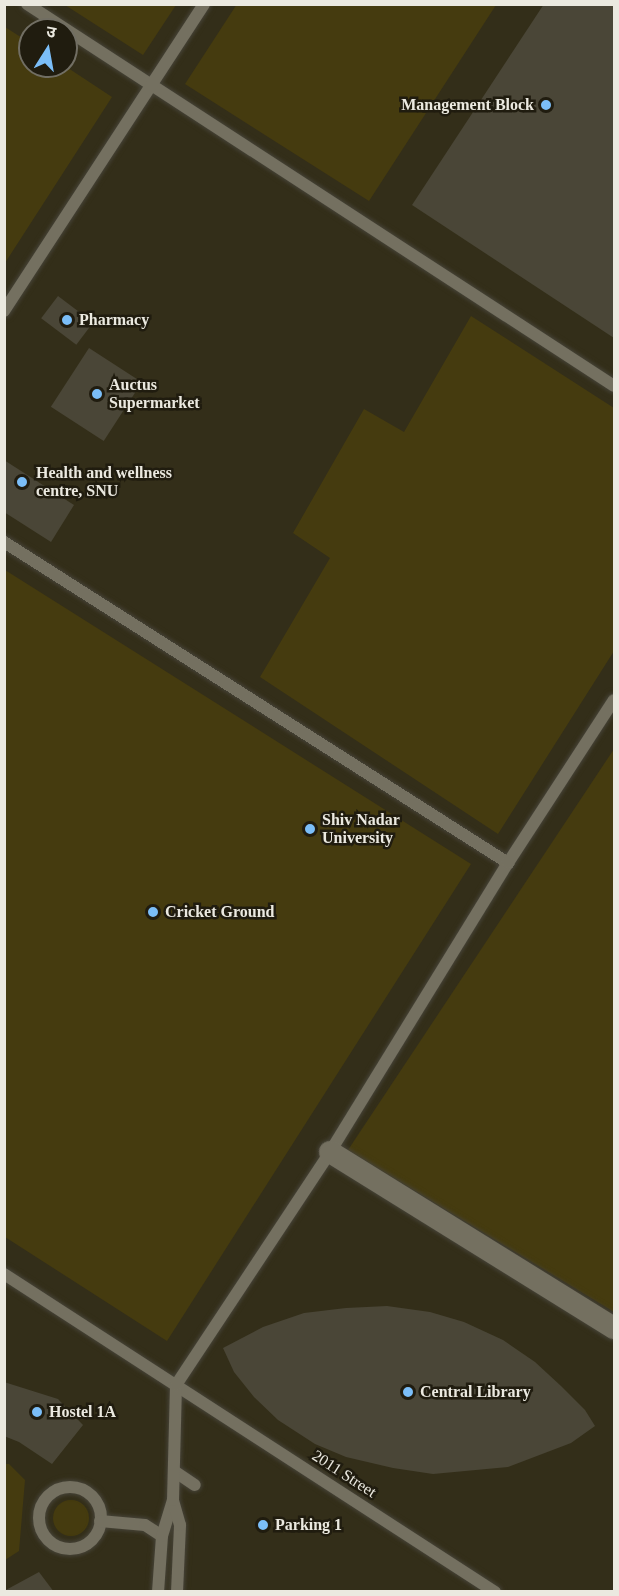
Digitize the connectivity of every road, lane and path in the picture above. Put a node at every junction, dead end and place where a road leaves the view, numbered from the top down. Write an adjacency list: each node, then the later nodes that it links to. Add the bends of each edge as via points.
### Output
1 (27, 4): 3 (lane)
2 (204, 4): 3 (lane)
3 (152, 84): 4 (lane); 5 (lane)
4 (4, 311)
5 (615, 386)
6 (4, 542): 8 (lane)
7 (615, 700): 8 (lane)
8 (508, 863): 9 (lane)
9 (330, 1152): 11 (street); 12 (lane)
10 (4, 1274): 12 (lane, 2011 Street)
11 (615, 1329)
12 (176, 1385): 13 (lane); 20 (lane, 2011 Street)
13 (174, 1471): 14 (lane); 15 (lane)
14 (195, 1485)
15 (173, 1500): 17 (lane); 19 (lane, via 180,1525)
16 (100, 1521): 16 (lane, via 91,1542 72,1549 61,1548 44,1536 38,1517 40,1506 53,1490 73,1486 92,1495 101,1513); 17 (lane, via 145,1525)
17 (162, 1536): 18 (lane)
18 (158, 1592)
19 (177, 1592)
20 (495, 1592)

